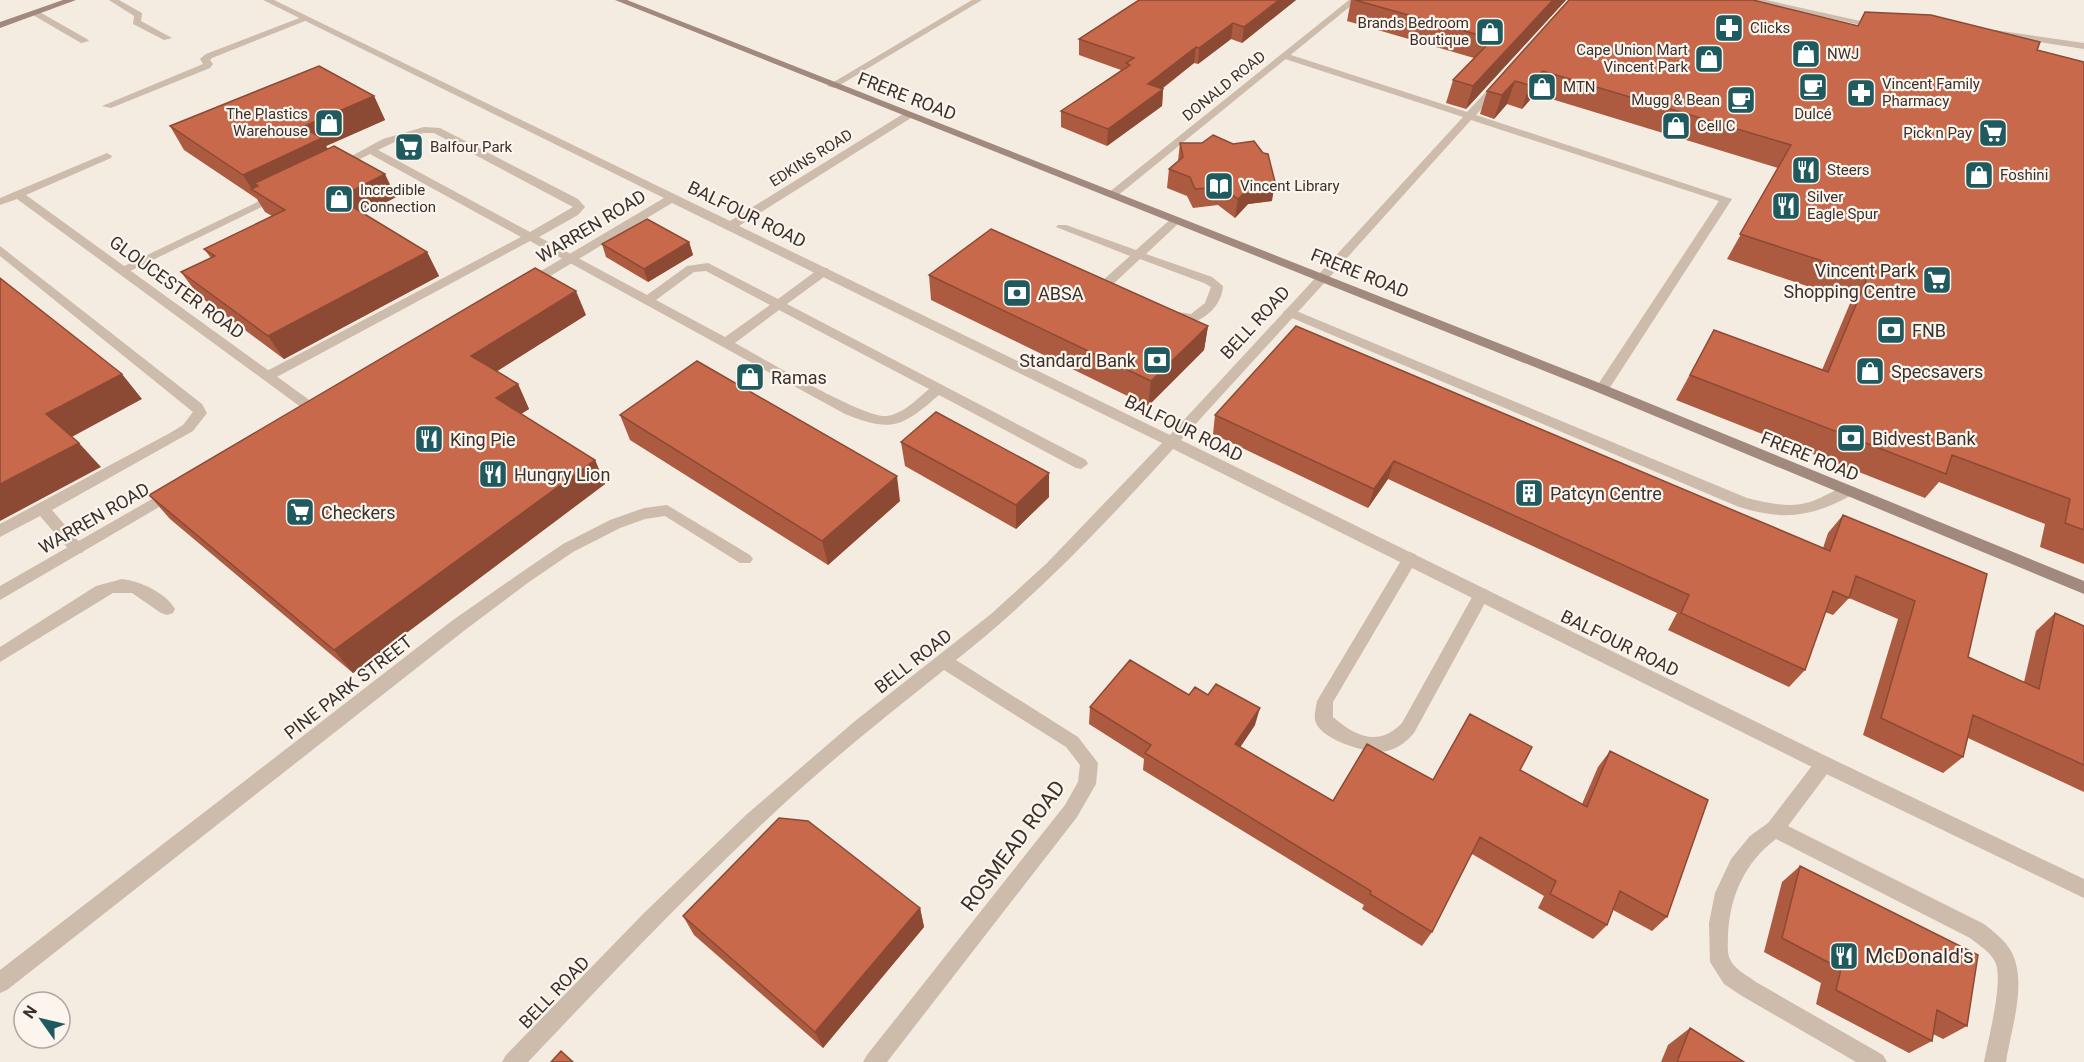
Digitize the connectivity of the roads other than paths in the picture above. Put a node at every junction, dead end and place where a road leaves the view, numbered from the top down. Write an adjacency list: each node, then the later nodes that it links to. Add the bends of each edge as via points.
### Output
1 (72, 0): 8 (street)
2 (113, 0): 13 (street, via 139,15 136,22)
3 (267, 0): 9 (street, BALFOUR ROAD)
4 (619, 0): 18 (street, FRERE ROAD)
5 (978, 0): 18 (street)
6 (1354, 0): 16 (street, DONALD ROAD)
7 (1753, 0): 11 (street)
8 (36, 13): 10 (street); 14 (street)
9 (305, 19): 19 (street, via 208,56 207,66); 27 (street, BALFOUR ROAD)
10 (0, 25)
11 (1887, 27)
12 (1983, 32): 15 (street)
13 (167, 38)
14 (84, 41)
15 (2084, 46)
16 (1285, 56): 26 (street, DONALD ROAD); 48 (street, via 1726,200)
17 (1503, 77): 38 (street, BELL ROAD)
18 (832, 86): 20 (street, FRERE ROAD)
19 (107, 106)
20 (907, 116): 26 (street, FRERE ROAD); 30 (street, EDKINS ROAD)
21 (371, 150): 23 (street); 32 (street); 32 (street, via 409,132 436,130 579,207)
22 (107, 156): 25 (street)
23 (330, 170)
24 (288, 190): 36 (street)
25 (18, 194): 28 (street); 36 (street, GLOUCESTER ROAD)
26 (1112, 195): 29 (street, FRERE ROAD)
27 (672, 198): 30 (street, BALFOUR ROAD); 35 (street, WARREN ROAD)
28 (0, 202)
29 (1176, 220): 34 (street); 38 (street, FRERE ROAD)
30 (731, 226): 37 (street, BALFOUR ROAD)
31 (1062, 227): 34 (street)
32 (530, 237): 35 (street); 46 (street)
33 (0, 250): 54 (street, via 200,413 182,432)
34 (1138, 255): 39 (street); 43 (street, via 1217,286 1215,298 1191,319)
35 (570, 259): 40 (street, WARREN ROAD); 41 (street)
36 (122, 270): 46 (street, GLOUCESTER ROAD)
37 (824, 271): 42 (street); 50 (street, BALFOUR ROAD)
38 (1323, 277): 44 (street, BELL ROAD); 48 (street, FRERE ROAD)
39 (1106, 284)
40 (519, 289)
41 (647, 301): 42 (street, via 691,269 700,267 716,271); 45 (street)
42 (778, 305): 45 (street); 47 (street)
43 (1159, 309)
44 (1289, 312): 50 (street, BELL ROAD); 53 (street, via 1744,503 1792,513 1819,507)
45 (726, 343): 47 (street, via 875,421 890,421 906,414)
46 (268, 376): 49 (street, GLOUCESTER ROAD)
47 (938, 390): 51 (street)
48 (1602, 390): 53 (street, FRERE ROAD)
49 (314, 410)
50 (1171, 442): 57 (street, BALFOUR ROAD); 64 (street, BELL ROAD, via 1052,567)
51 (1081, 464)
52 (190, 482): 56 (street, WARREN ROAD)
53 (1847, 491): 59 (street, FRERE ROAD)
54 (42, 507): 55 (street); 56 (street)
55 (0, 531)
56 (77, 549): 60 (street, WARREN ROAD)
57 (1410, 558): 61 (street, BALFOUR ROAD); 61 (street, via 1325,701 1324,720 1337,732 1377,744 1394,741 1408,728)
58 (745, 559): 68 (street, PINE PARK STREET, via 667,510 615,525 568,548 459,625)
59 (2084, 588)
60 (0, 594)
61 (1482, 594): 65 (street, BALFOUR ROAD)
62 (167, 609): 63 (street, via 132,584 118,584 102,590)
63 (0, 655)
64 (945, 662): 69 (street, BELL ROAD, via 861,726 752,822); 70 (street, ROSMEAD ROAD, via 1072,742 1089,763 1087,784 1071,811)
65 (1824, 764): 66 (street); 67 (street, BALFOUR ROAD)
66 (1775, 829): 71 (street, via 1757,842 1738,865 1725,894 1719,923 1720,962 1749,989); 72 (street, via 1977,932 1994,945 2006,963 2007,982)
67 (2084, 889)
68 (0, 983)
69 (513, 1062)
70 (874, 1062)
71 (1875, 1062)
72 (1995, 1062)

